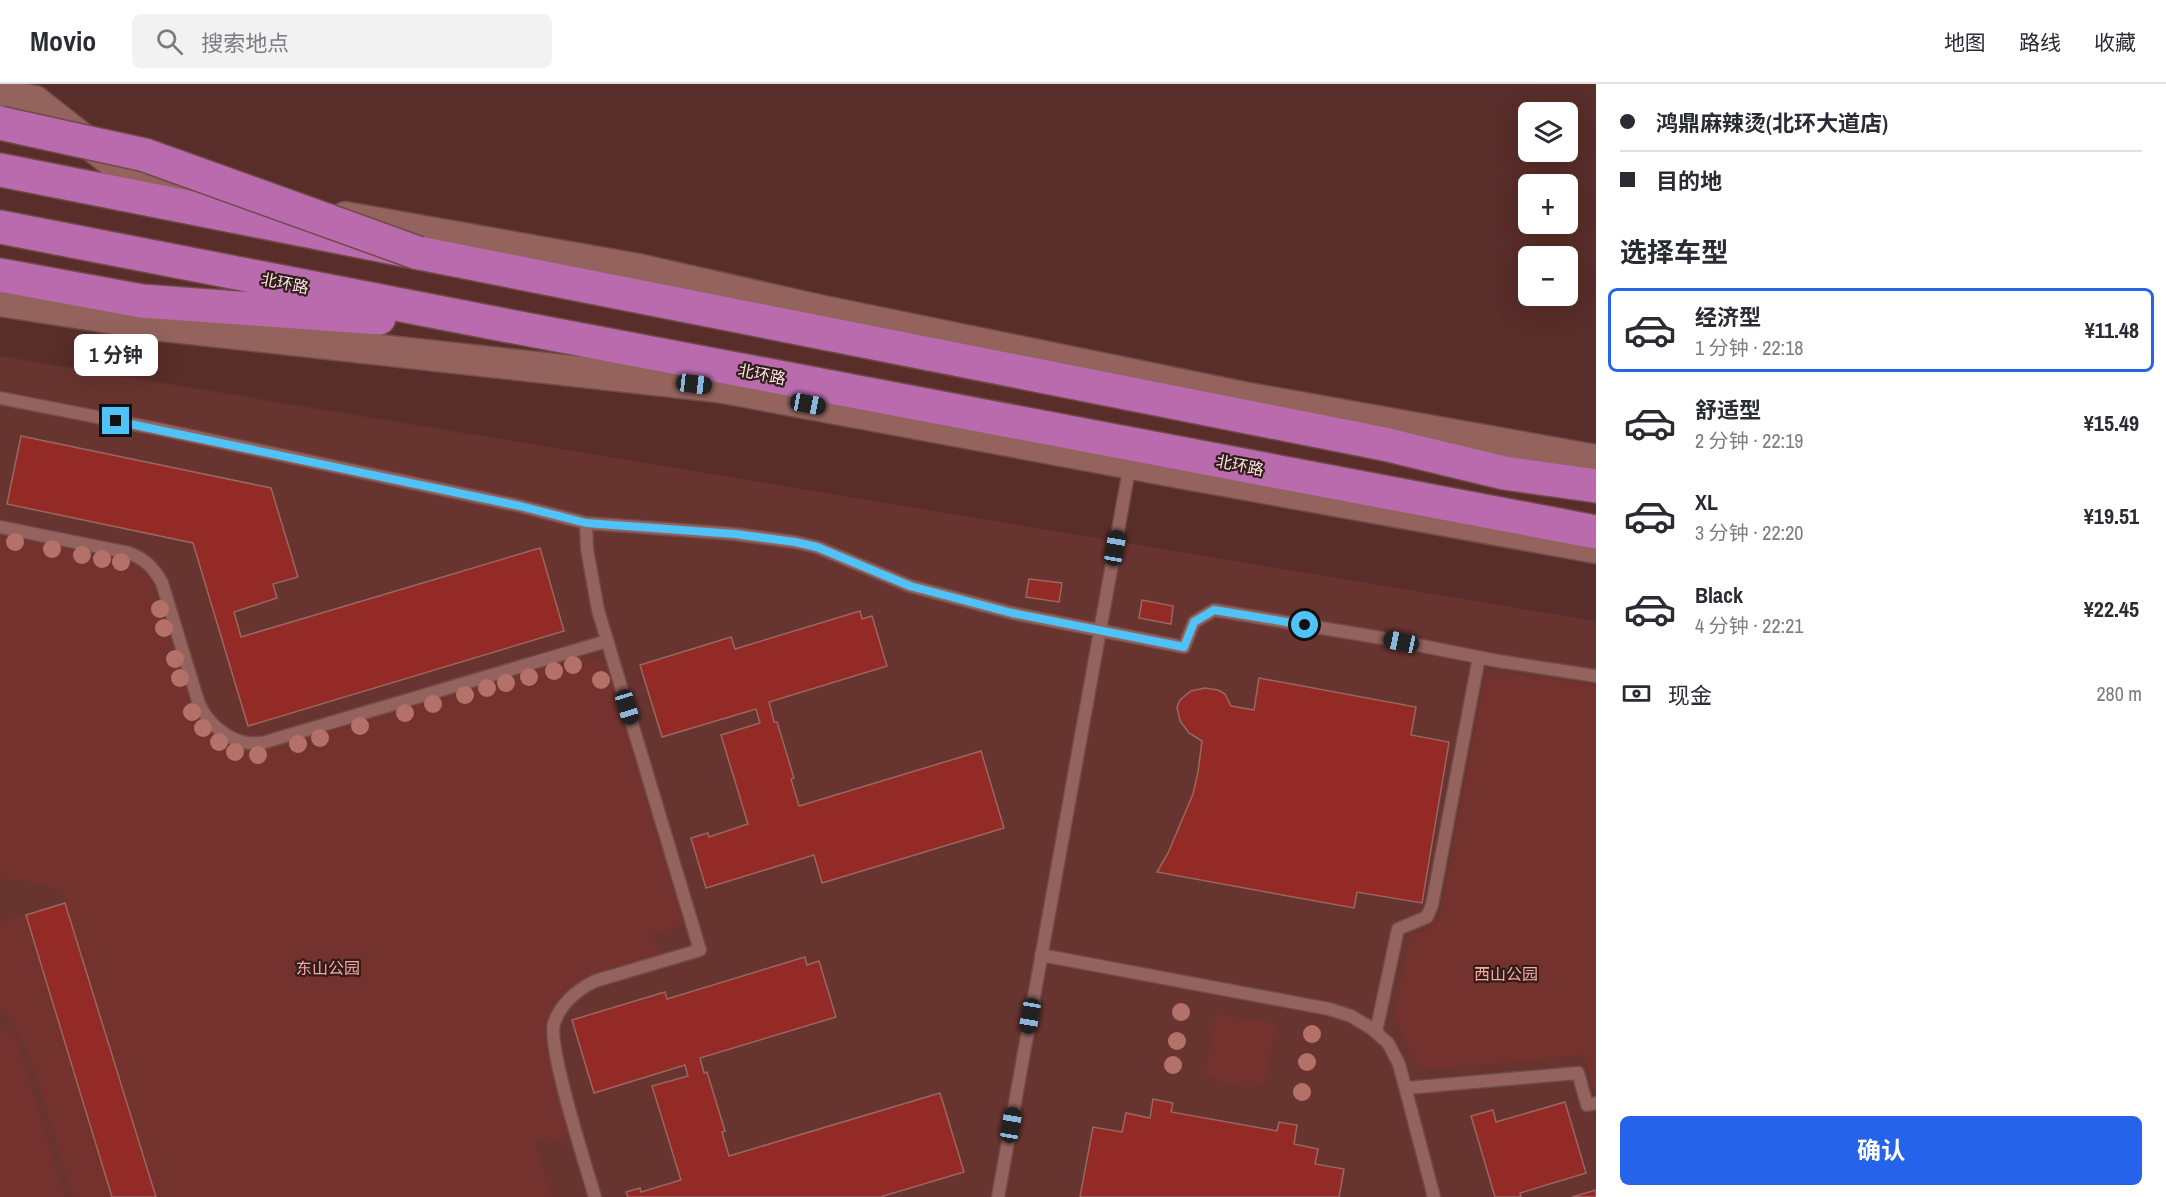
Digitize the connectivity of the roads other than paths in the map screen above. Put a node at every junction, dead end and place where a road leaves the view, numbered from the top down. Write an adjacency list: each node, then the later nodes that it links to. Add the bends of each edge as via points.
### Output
1 (0, 94): 10 (street, via 34,101 115,164 168,181 638,269 1243,398)
2 (0, 123): 5 (highway, bridge, via 145,155)
3 (0, 170): 5 (highway, bridge)
4 (0, 227): 8 (highway, 北环路)
5 (418, 253): 12 (highway, via 1384,444 1504,473)
6 (0, 275): 8 (highway, via 142,301)
7 (0, 301): 11 (street, via 154,325 718,387)
8 (504, 325): 15 (highway, 北环路)
9 (0, 398): 13 (lane)
10 (1596, 460)
11 (1130, 464): 16 (street); 17 (lane)
12 (1596, 486)
13 (586, 523): 17 (lane, via 795,542 817,547 910,586); 18 (lane, via 598,610)
14 (0, 527): 18 (lane, via 141,557 162,583 204,715 220,730 244,743 262,743)
15 (1596, 532)
16 (1596, 548)
17 (1100, 631): 19 (lane, via 1184,647 1194,622 1214,610); 21 (lane)
18 (608, 641): 25 (lane, via 700,950 595,981 569,998 554,1024 556,1056)
19 (1479, 657): 20 (lane); 22 (lane, via 1432,905 1427,917 1398,929)
20 (1596, 676)
21 (1041, 955): 22 (lane, via 1329,1009 1351,1016); 26 (lane)
22 (1376, 1032): 23 (lane, via 1388,1042)
23 (1406, 1088): 24 (lane, via 1578,1073 1587,1106); 27 (lane)
24 (1596, 1103)
25 (595, 1197)
26 (998, 1197)
27 (1434, 1197)

